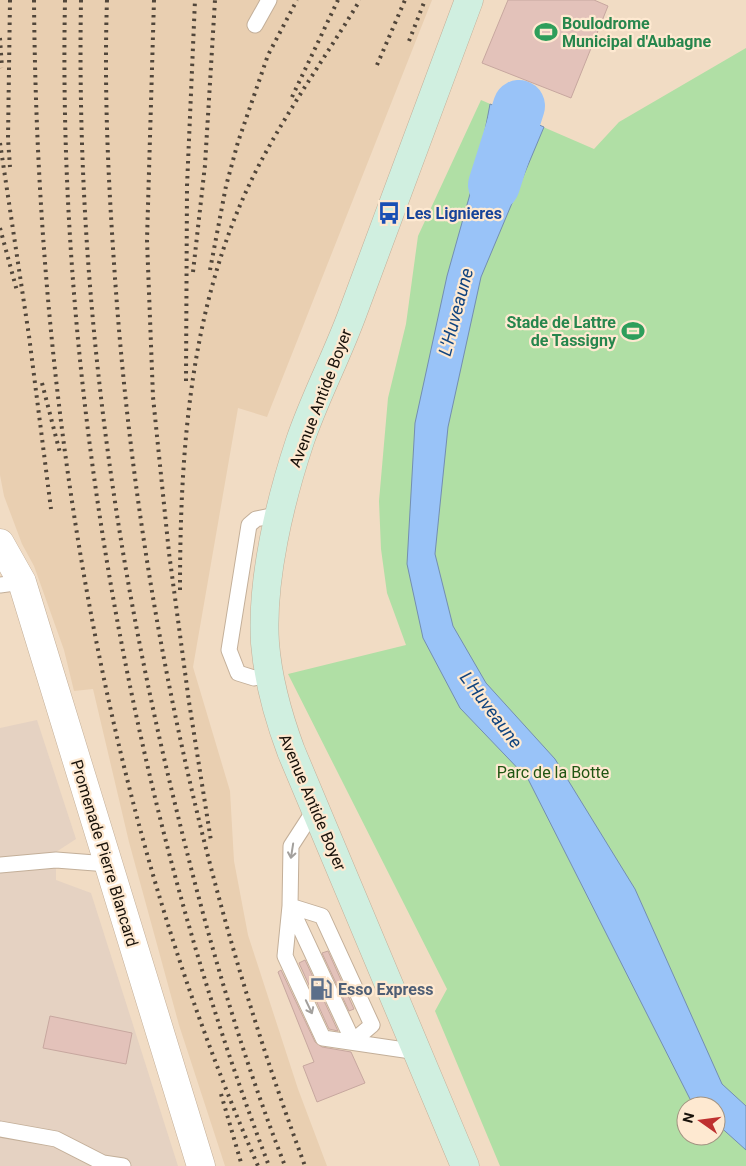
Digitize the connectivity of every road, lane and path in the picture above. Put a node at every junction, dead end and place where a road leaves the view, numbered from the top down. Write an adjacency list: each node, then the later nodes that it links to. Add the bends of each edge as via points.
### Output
1 (268, 0): 3 (lane)
2 (469, 0): 4 (main road, Avenue Antide Boyer, via 349,322 300,440)
3 (255, 25)
4 (281, 514): 7 (main road, Avenue Antide Boyer, via 271,562 265,621); 7 (lane, via 256,519 248,525 229,650 238,673 254,678)
5 (0, 544): 6 (street, Promenade Pierre Blancard)
6 (11, 583): 9 (street, Promenade Pierre Blancard)
7 (269, 675): 8 (main road, Avenue Antide Boyer, via 277,714)
8 (315, 809): 11 (lane, one-way to 11, via 291,846); 13 (main road, Avenue Antide Boyer)
9 (108, 864): 10 (lane, via 56,860); 16 (street, Promenade Pierre Blancard)
10 (0, 865)
11 (290, 906): 12 (lane); 12 (lane, one-way to 12, via 285,956 323,1038); 12 (lane, via 322,916 372,1025)
12 (352, 1041): 13 (lane)
13 (418, 1052): 17 (main road, Avenue Antide Boyer)
14 (0, 1129): 15 (lane, via 56,1139 103,1162)
15 (123, 1166)
16 (201, 1166)
17 (465, 1166)

